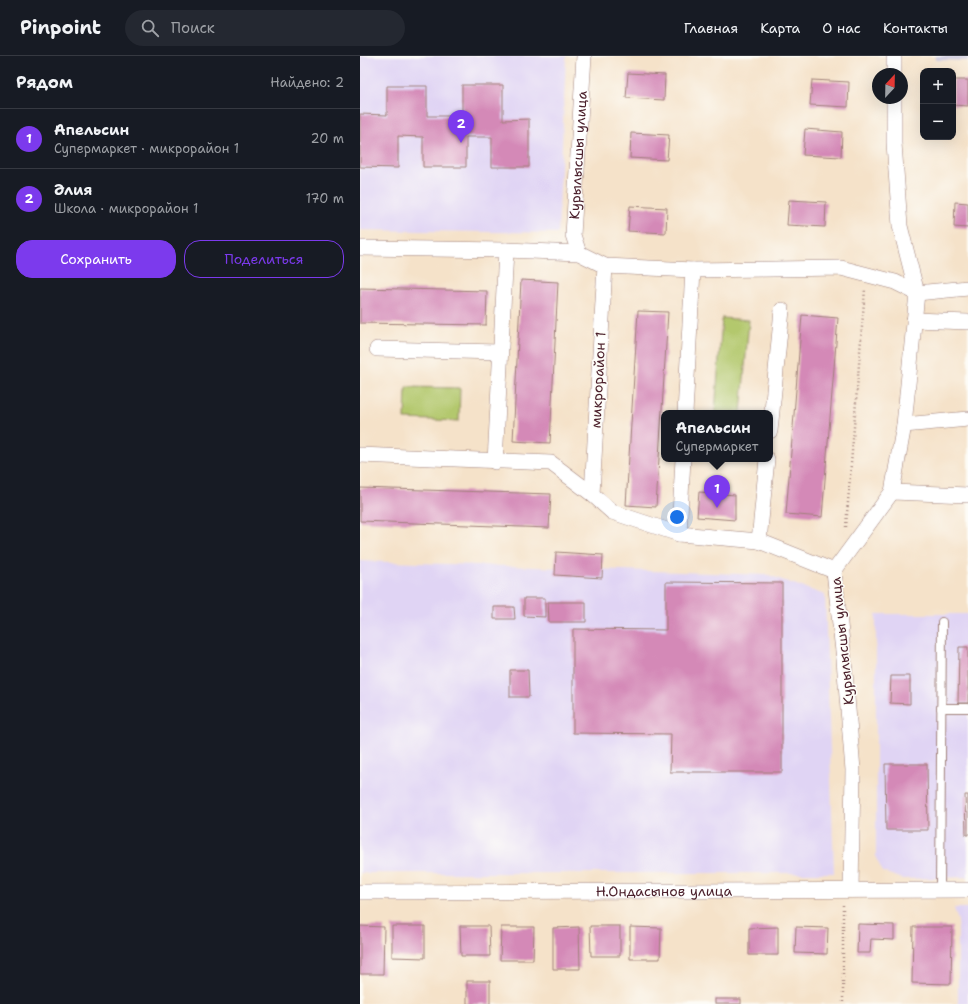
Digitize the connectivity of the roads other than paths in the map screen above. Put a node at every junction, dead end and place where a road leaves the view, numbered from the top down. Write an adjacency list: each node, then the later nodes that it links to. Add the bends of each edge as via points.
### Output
1 (584, 56): 7 (street, Курылысшы улица, via 573,235)
2 (894, 56): 3 (street)
3 (894, 68)
4 (894, 104): 11 (street, Курылысшы улица, via 900,226)
5 (360, 248): 6 (street)
6 (506, 250): 7 (street); 16 (street)
7 (579, 253): 8 (street)
8 (605, 266): 9 (street); 26 (street, микрорайон 1)
9 (693, 270): 11 (street, via 841,268 895,282); 17 (street)
10 (968, 288): 11 (street)
11 (917, 293): 13 (street, Курылысшы улица)
12 (782, 310): 18 (street)
13 (914, 320): 14 (street); 20 (street, Курылысшы улица)
14 (968, 322)
15 (377, 349): 16 (street)
16 (500, 352): 22 (street)
17 (685, 410)
18 (772, 410)
19 (968, 419): 20 (street)
20 (904, 425): 25 (street, Курылысшы улица)
21 (360, 455): 22 (street)
22 (494, 462): 26 (street, via 551,463)
23 (683, 462): 28 (street)
24 (767, 462): 29 (street)
25 (892, 492): 27 (street); 30 (street, Курылысшы улица)
26 (592, 494): 28 (street, via 612,512)
27 (968, 495)
28 (679, 534): 29 (street)
29 (759, 541): 30 (street)
30 (834, 572): 34 (street, Курылысшы улица, via 853,770)
31 (942, 622): 32 (lane)
32 (941, 708): 33 (lane); 35 (lane)
33 (968, 708)
34 (847, 890): 35 (street, Н.Ондасынов улица); 37 (street, Н.Ондасынов улица)
35 (940, 890): 36 (street, Н.Ондасынов улица)
36 (968, 890)
37 (360, 892)

